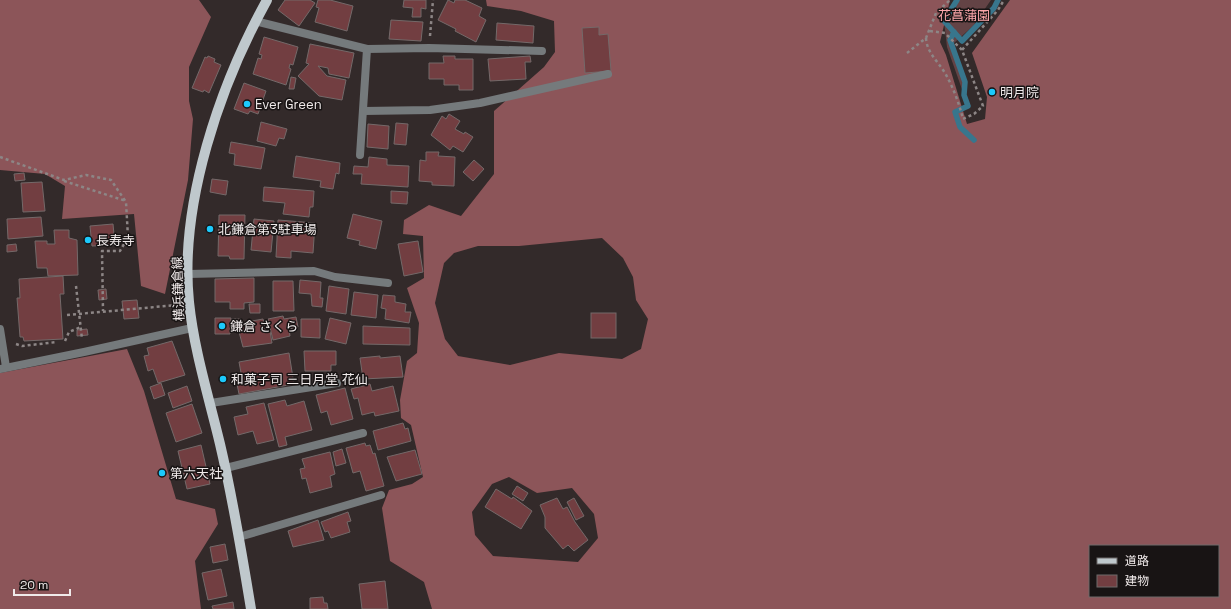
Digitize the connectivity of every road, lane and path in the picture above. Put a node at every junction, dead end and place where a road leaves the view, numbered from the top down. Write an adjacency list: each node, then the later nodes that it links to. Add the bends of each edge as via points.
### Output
1 (267, 0): 5 (main road, 横浜鎌倉線)
2 (433, 0): 8 (path)
3 (950, 0): 6 (path, via 936,14)
4 (1004, 0): 10 (path)
5 (255, 21): 9 (street); 19 (main road, 横浜鎌倉線, via 220,105 204,154 190,232)
6 (930, 31): 7 (path); 10 (path, via 945,33)
7 (926, 38): 10 (path, via 927,48 945,73 958,100 963,119 983,106); 12 (path)
8 (429, 48): 9 (street); 11 (street)
9 (367, 49): 14 (street)
10 (962, 50)
11 (542, 51)
12 (907, 53)
13 (608, 74): 14 (street, via 459,106 430,110)
14 (364, 111): 15 (street)
15 (360, 155)
16 (0, 157): 17 (path)
17 (64, 180): 18 (path); 18 (path, via 86,175 111,180)
18 (126, 202): 23 (path, via 128,237 120,251 102,252)
19 (188, 274): 20 (street, via 314,271 334,277); 27 (main road, 横浜鎌倉線)
20 (388, 282)
21 (76, 286): 24 (path)
22 (177, 305): 23 (path)
23 (103, 311): 24 (path)
24 (79, 314): 25 (path); 26 (path)
25 (68, 315)
26 (81, 327): 28 (path, via 69,332 66,341 22,346); 29 (path)
27 (192, 328): 29 (street); 32 (main road, 横浜鎌倉線)
28 (1, 333): 30 (street)
29 (84, 352): 30 (street)
30 (3, 368)
31 (337, 383): 32 (street)
32 (211, 404): 34 (main road, 横浜鎌倉線)
33 (363, 433): 34 (street)
34 (226, 468): 36 (main road, 横浜鎌倉線)
35 (381, 495): 36 (street)
36 (239, 537): 37 (main road, 横浜鎌倉線)
37 (251, 609)

